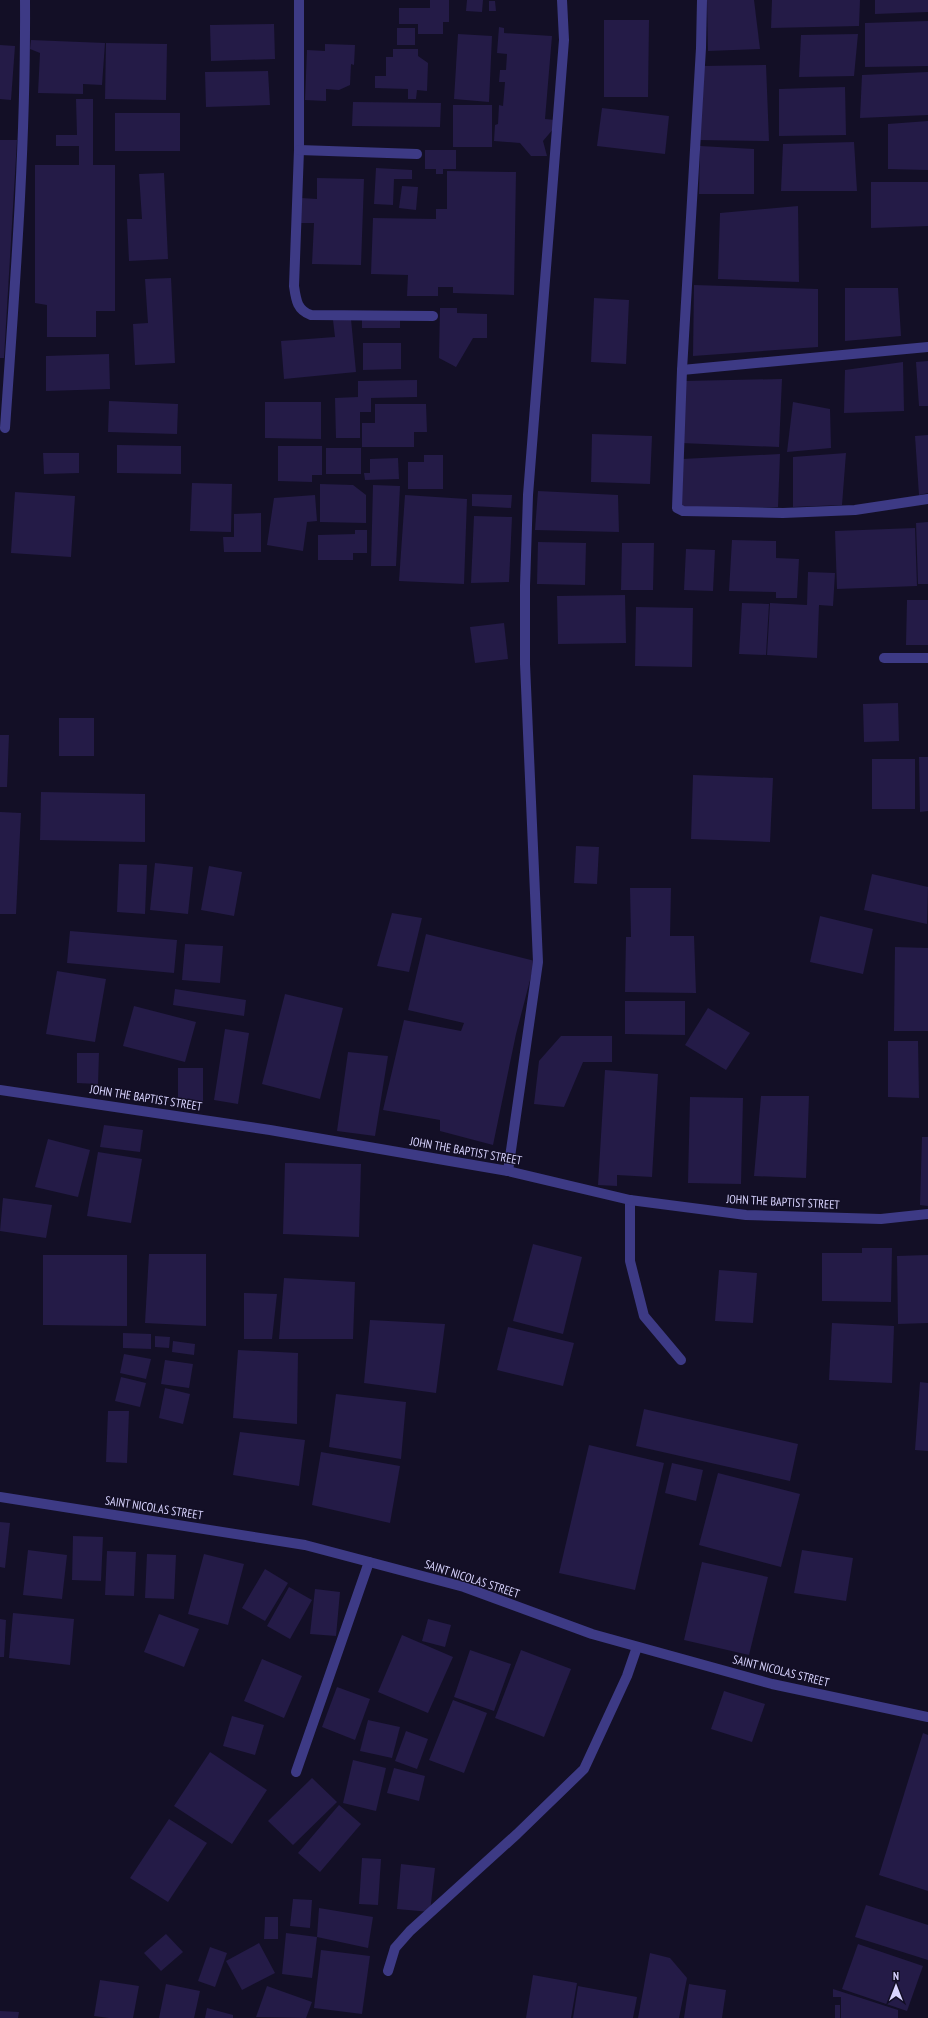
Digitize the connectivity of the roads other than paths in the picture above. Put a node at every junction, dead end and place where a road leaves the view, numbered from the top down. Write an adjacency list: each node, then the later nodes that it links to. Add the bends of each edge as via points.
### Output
1 (24, 0): 10 (street, via 22,172)
2 (299, 0): 5 (street)
3 (562, 0): 15 (street, via 564,40 528,495 525,586 525,664 538,962)
4 (702, 0): 9 (street, via 701,56)
5 (299, 150): 6 (street); 7 (street, via 294,286 296,302 302,312 311,315)
6 (417, 154)
7 (433, 316)
8 (928, 347): 9 (street)
9 (682, 370): 11 (street, via 677,508 683,511 783,513 834,511 856,510)
10 (5, 428)
11 (928, 498)
12 (884, 658): 13 (street)
13 (928, 658)
14 (0, 1090): 15 (street, JOHN THE BAPTIST STREET, via 262,1129)
15 (508, 1171): 16 (street, JOHN THE BAPTIST STREET)
16 (630, 1200): 17 (street, JOHN THE BAPTIST STREET, via 746,1215 881,1219); 18 (street, via 630,1261 644,1316)
17 (928, 1214)
18 (681, 1360)
19 (0, 1497): 20 (street, SAINT NICOLAS STREET, via 305,1545)
20 (368, 1562): 21 (street, SAINT NICOLAS STREET, via 464,1587 592,1634); 23 (street)
21 (637, 1647): 22 (street, SAINT NICOLAS STREET, via 772,1684); 24 (street, via 627,1676 584,1769 410,1931 395,1948)
22 (928, 1717)
23 (296, 1772)
24 (388, 1971)

